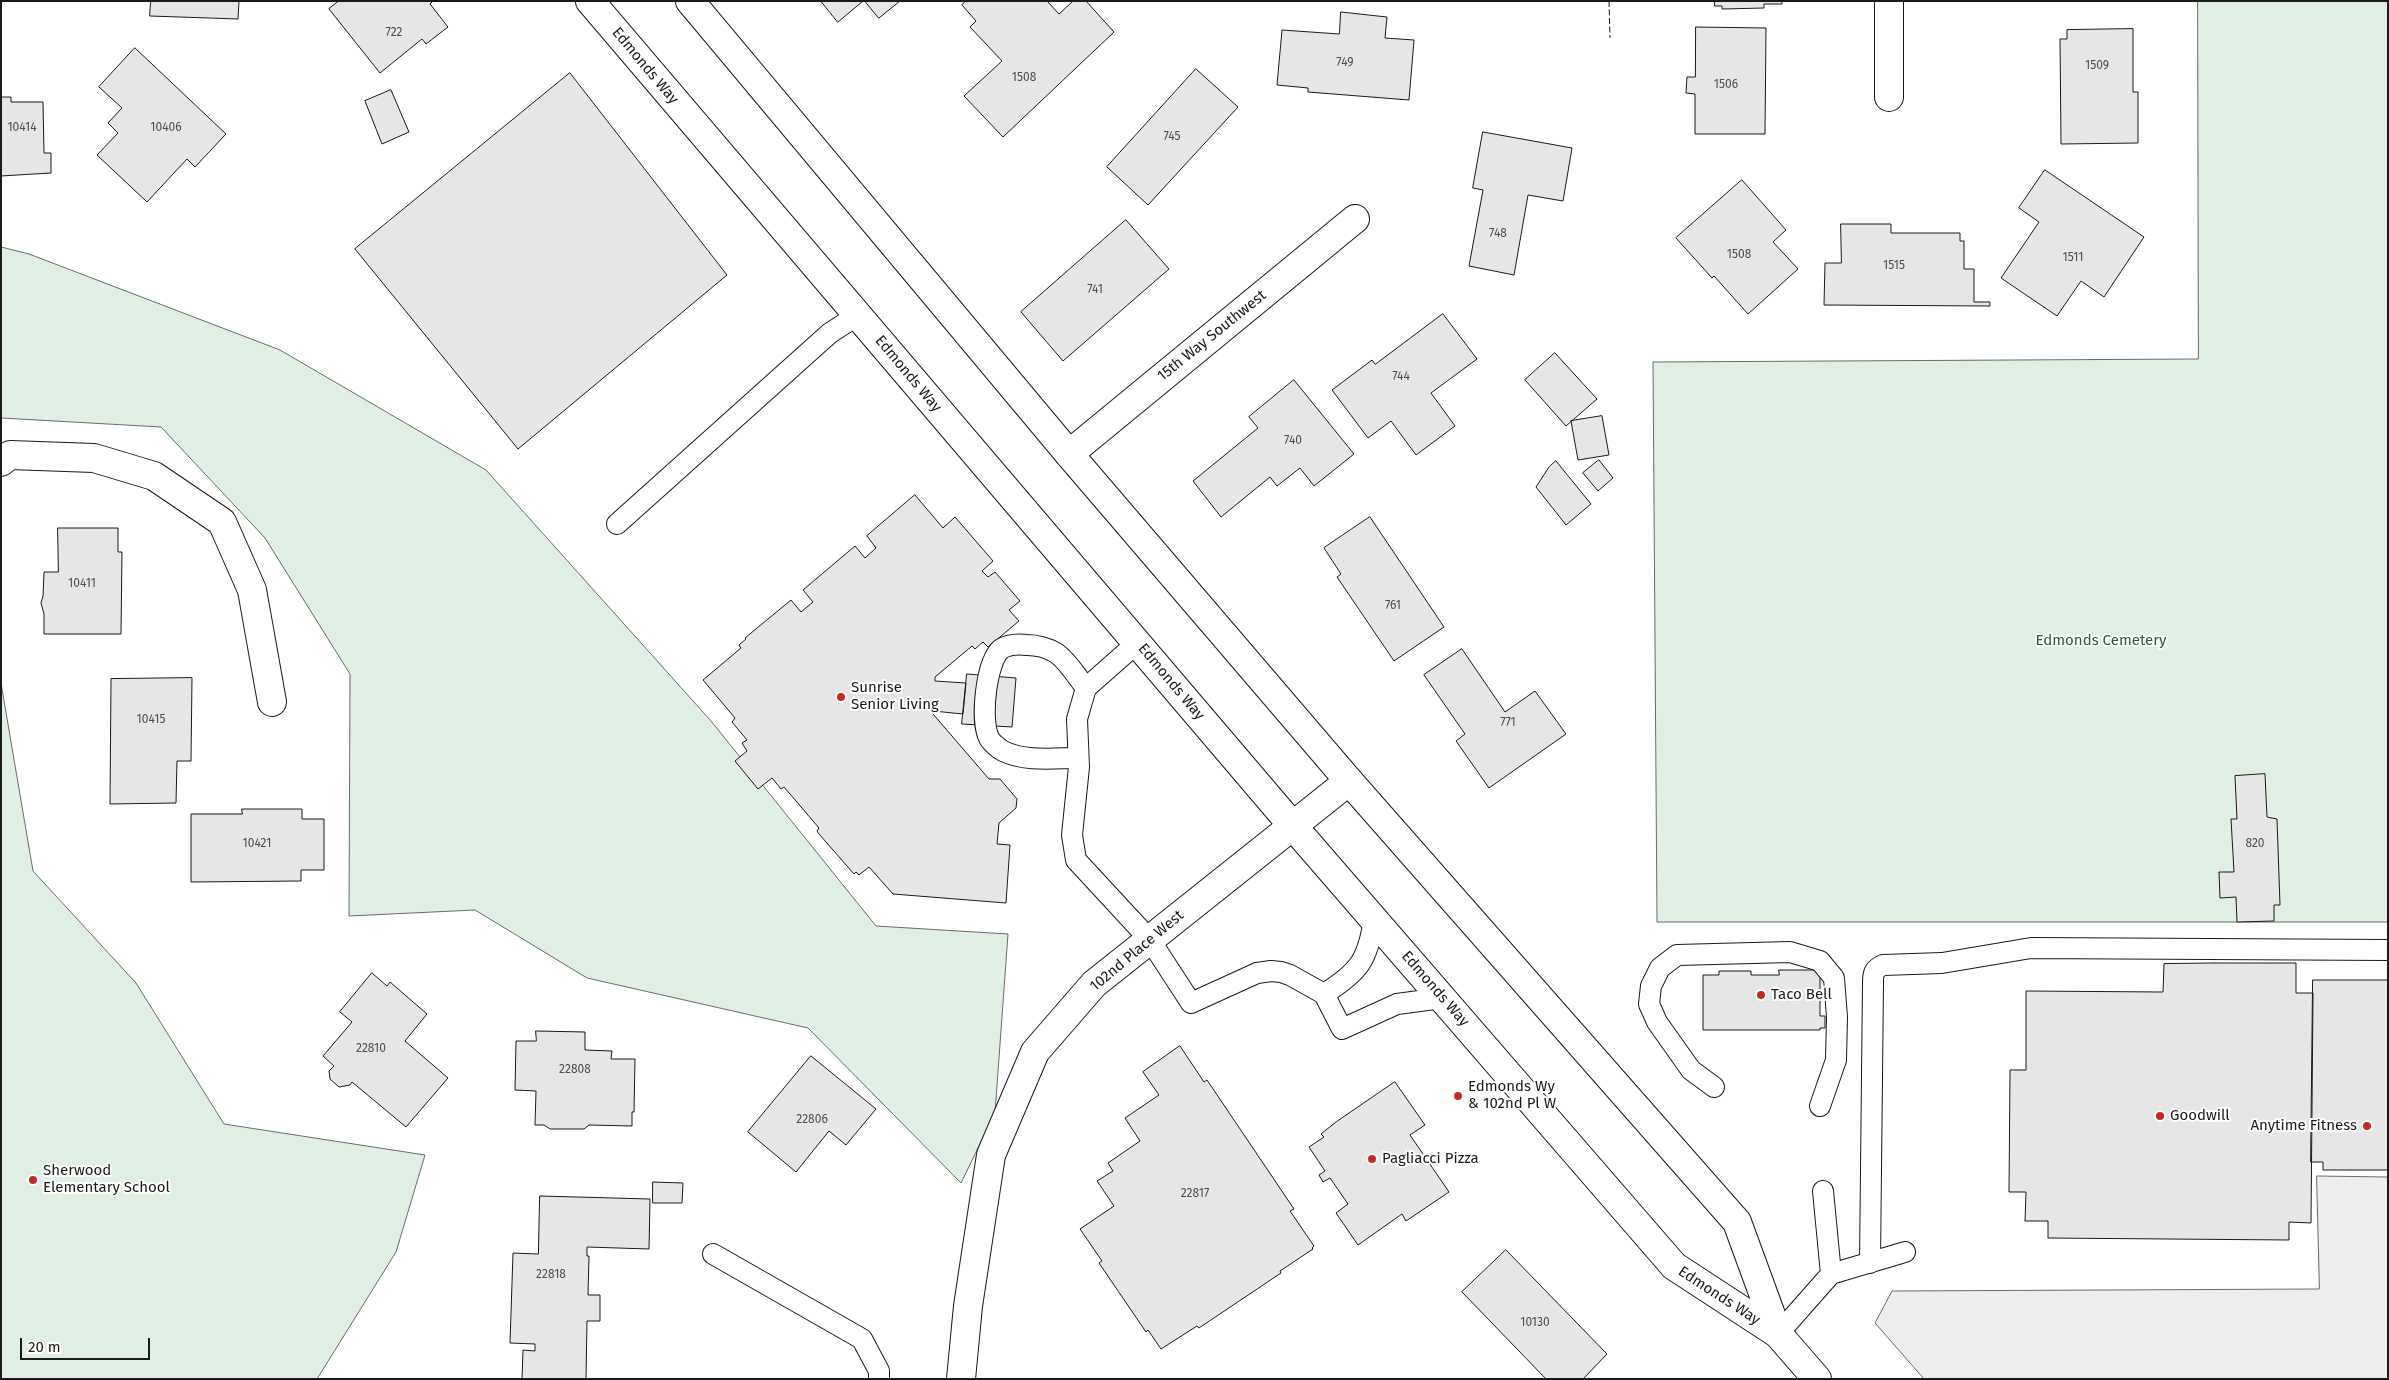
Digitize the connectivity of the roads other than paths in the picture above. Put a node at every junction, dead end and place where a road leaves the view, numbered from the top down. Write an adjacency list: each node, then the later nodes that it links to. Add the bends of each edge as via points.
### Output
1 (590, 1): 6 (main road, Edmonds Way)
2 (690, 1): 7 (main road, Edmonds Way)
3 (1889, 1): 4 (main road)
4 (1888, 97)
5 (1355, 219): 7 (main road, 15th Way Southwest)
6 (858, 315): 9 (lane, via 830,333); 10 (main road, Edmonds Way)
7 (1069, 454): 14 (main road, Edmonds Way)
8 (1, 462): 12 (main road, via 10,455 94,458 154,476 222,522 252,590)
9 (616, 524)
10 (1137, 643): 11 (lane); 15 (main road, Edmonds Way)
11 (1086, 688): 13 (lane, via 1078,720); 13 (lane, via 1056,653 1029,645 1015,644 1001,650 993,662 988,680 985,713 989,738 1001,750 1018,756)
12 (272, 702)
13 (1078, 758): 17 (lane, via 1072,835 1076,860)
14 (1349, 781): 15 (main road, 102nd Place West); 28 (main road, Edmonds Way, via 1737,1222)
15 (1292, 825): 16 (main road, Edmonds Way); 17 (main road, 102nd Place West)
16 (1374, 919): 19 (lane, via 1364,960); 20 (main road, Edmonds Way)
17 (1150, 940): 19 (lane, via 1191,1003 1272,970 1290,975); 30 (main road, 102nd Place West, via 1094,984 1035,1052 991,1155 968,1306)
18 (2388, 950): 26 (lane, via 2031,948 1942,963 1876,968)
19 (1324, 994): 20 (lane, via 1342,1029 1397,1004)
20 (1442, 998): 28 (main road, Edmonds Way, via 1674,1266)
21 (1714, 1087): 22 (lane, via 1691,1070 1657,1022 1649,1004 1651,986 1660,968 1676,955 1790,952 1820,961 1834,978 1836,1060)
22 (1820, 1106)
23 (1823, 1191): 27 (lane)
24 (1905, 1252): 26 (lane)
25 (713, 1254): 29 (lane, via 862,1339 879,1371)
26 (1870, 1263): 27 (lane)
27 (1831, 1274): 28 (lane)
28 (1778, 1334): 31 (main road, Edmonds Way)
29 (879, 1379)
30 (961, 1379)
31 (1817, 1379)

